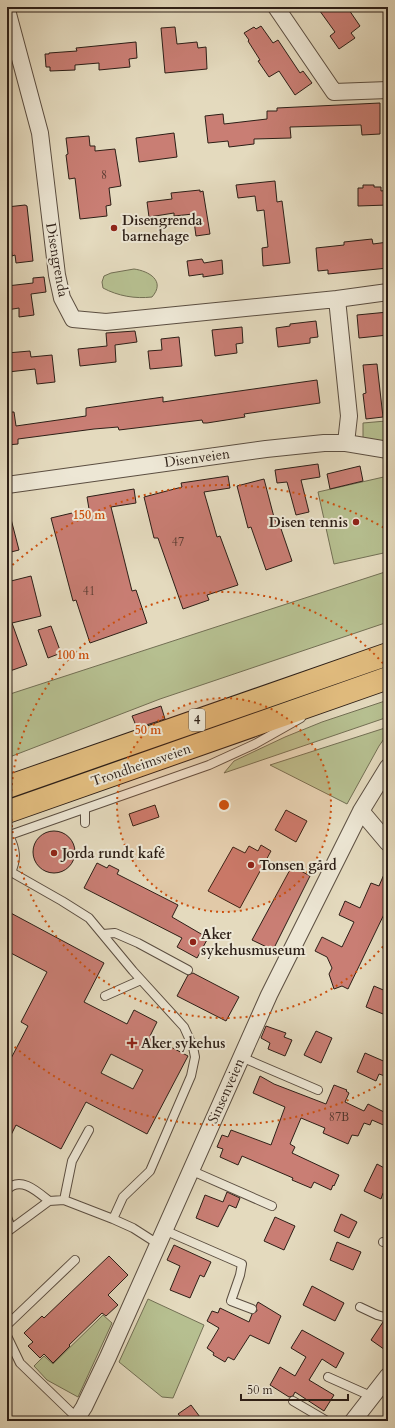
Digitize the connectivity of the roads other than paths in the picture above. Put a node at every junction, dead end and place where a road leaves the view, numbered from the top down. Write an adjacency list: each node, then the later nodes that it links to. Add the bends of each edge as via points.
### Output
1 (276, 7): 3 (street, via 334,92)
2 (7, 10): 5 (street, Disengrenda, via 40,133 57,275 62,298 73,319 106,322)
3 (388, 90)
4 (388, 292): 5 (street, Disengrenda)
5 (337, 299): 6 (street, via 349,416)
6 (346, 443): 7 (street, Disenveien); 8 (street, Disenveien, via 266,448)
7 (388, 450)
8 (7, 484)
9 (388, 654): 13 (highway, Trondheimsveien / 4)
10 (388, 678): 11 (highway, Trondheimsveien / 4)
11 (342, 693): 14 (lane, via 275,733 209,765); 16 (highway, Trondheimsveien / 4)
12 (388, 767): 15 (street, Sinsenveien)
13 (7, 787)
14 (86, 810): 17 (lane); 18 (lane)
15 (361, 811): 19 (street); 25 (street, Sinsenveien, via 269,995)
16 (7, 812)
17 (85, 823)
18 (8, 836): 20 (lane, via 13,842 16,855 15,864)
19 (388, 843)
20 (9, 874): 21 (lane, via 89,918)
21 (103, 934): 22 (lane, via 115,933); 23 (lane)
22 (188, 970)
23 (141, 980): 24 (lane); 34 (lane, via 184,1028 193,1046 195,1058 191,1076 150,1171 123,1197)
24 (105, 996)
25 (241, 1057): 26 (lane); 28 (street, Sinsenveien)
26 (318, 1090)
27 (89, 1130): 30 (lane, via 72,1161)
28 (190, 1170): 32 (lane); 36 (street, Sinsenveien)
29 (7, 1190): 31 (lane, via 15,1185 25,1185)
30 (64, 1200): 31 (lane); 34 (lane)
31 (49, 1201): 35 (lane)
32 (272, 1206)
33 (7, 1217): 35 (lane)
34 (113, 1219): 36 (lane)
35 (9, 1230)
36 (161, 1237): 39 (lane, via 242,1264 231,1301); 47 (street, Sinsenveien)
37 (75, 1260): 41 (lane)
38 (360, 1307): 40 (lane)
39 (252, 1309)
40 (388, 1318)
41 (7, 1325)
42 (7, 1336): 47 (lane, via 20,1364)
43 (388, 1376): 45 (street)
44 (328, 1377): 45 (lane)
45 (373, 1397): 49 (street)
46 (293, 1401): 48 (lane)
47 (76, 1420)
48 (327, 1421)
49 (353, 1421)

